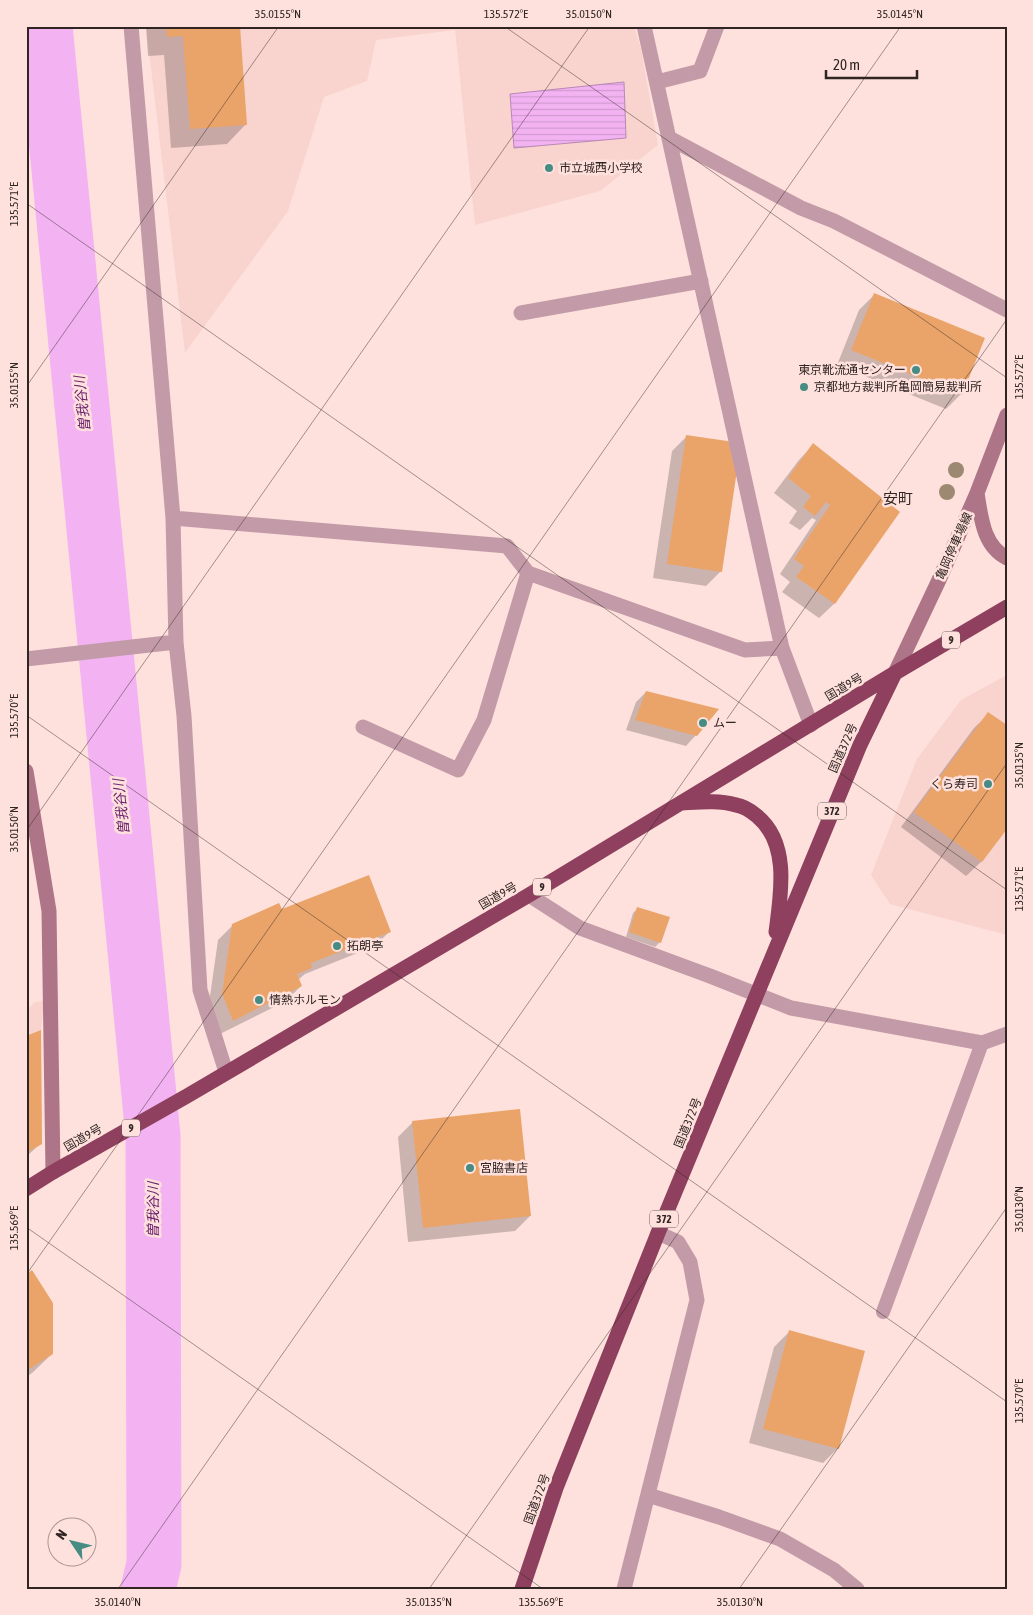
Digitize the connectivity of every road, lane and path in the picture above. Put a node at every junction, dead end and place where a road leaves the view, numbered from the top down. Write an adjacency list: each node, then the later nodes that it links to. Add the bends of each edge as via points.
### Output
1 (131, 26): 11 (street)
2 (644, 26): 4 (street)
3 (717, 26): 4 (street, via 700,71)
4 (657, 82): 5 (street)
5 (669, 138): 6 (street); 7 (street, via 801,208 834,221)
6 (701, 281): 8 (street); 16 (street)
7 (1007, 310)
8 (521, 313)
9 (1007, 415): 10 (street, 亀岡停車場線)
10 (977, 493): 12 (street, via 987,538); 18 (street, 亀岡停車場線)
11 (173, 518): 13 (street, via 507,546); 15 (street)
12 (1007, 558)
13 (528, 573): 16 (street, via 745,650); 20 (street, via 484,720 458,770)
14 (1007, 607): 18 (highway, 国道9号 / 9)
15 (176, 642): 17 (street); 28 (street, via 184,716 200,990)
16 (782, 648): 19 (street)
17 (31, 658)
18 (895, 673): 19 (highway, 国道9号 / 9); 24 (highway, 国道372号 / 372, via 860,745)
19 (811, 725): 22 (highway, 国道9号 / 9)
20 (363, 727)
21 (26, 772): 29 (street, via 50,912)
22 (681, 803): 23 (highway, 国道9号 / 9); 24 (highway, via 738,805 753,812 774,836 780,873)
23 (529, 895): 25 (street, via 580,928); 28 (highway, 国道9号 / 9)
24 (774, 951): 25 (highway, 国道372号 / 372)
25 (757, 994): 27 (street, via 791,1008); 31 (highway, 国道372号 / 372)
26 (1007, 1034): 27 (street)
27 (982, 1043): 32 (lane)
28 (226, 1072): 29 (highway, 国道9号 / 9)
29 (53, 1172): 30 (highway, 国道9号 / 9)
30 (26, 1189)
31 (658, 1233): 33 (street, via 678,1242 690,1262 697,1300); 34 (highway, 国道372号 / 372, via 556,1488)
32 (883, 1312)
33 (648, 1495): 35 (street); 36 (street, via 719,1516 780,1539 834,1570)
34 (522, 1589)
35 (624, 1589)
36 (857, 1589)

